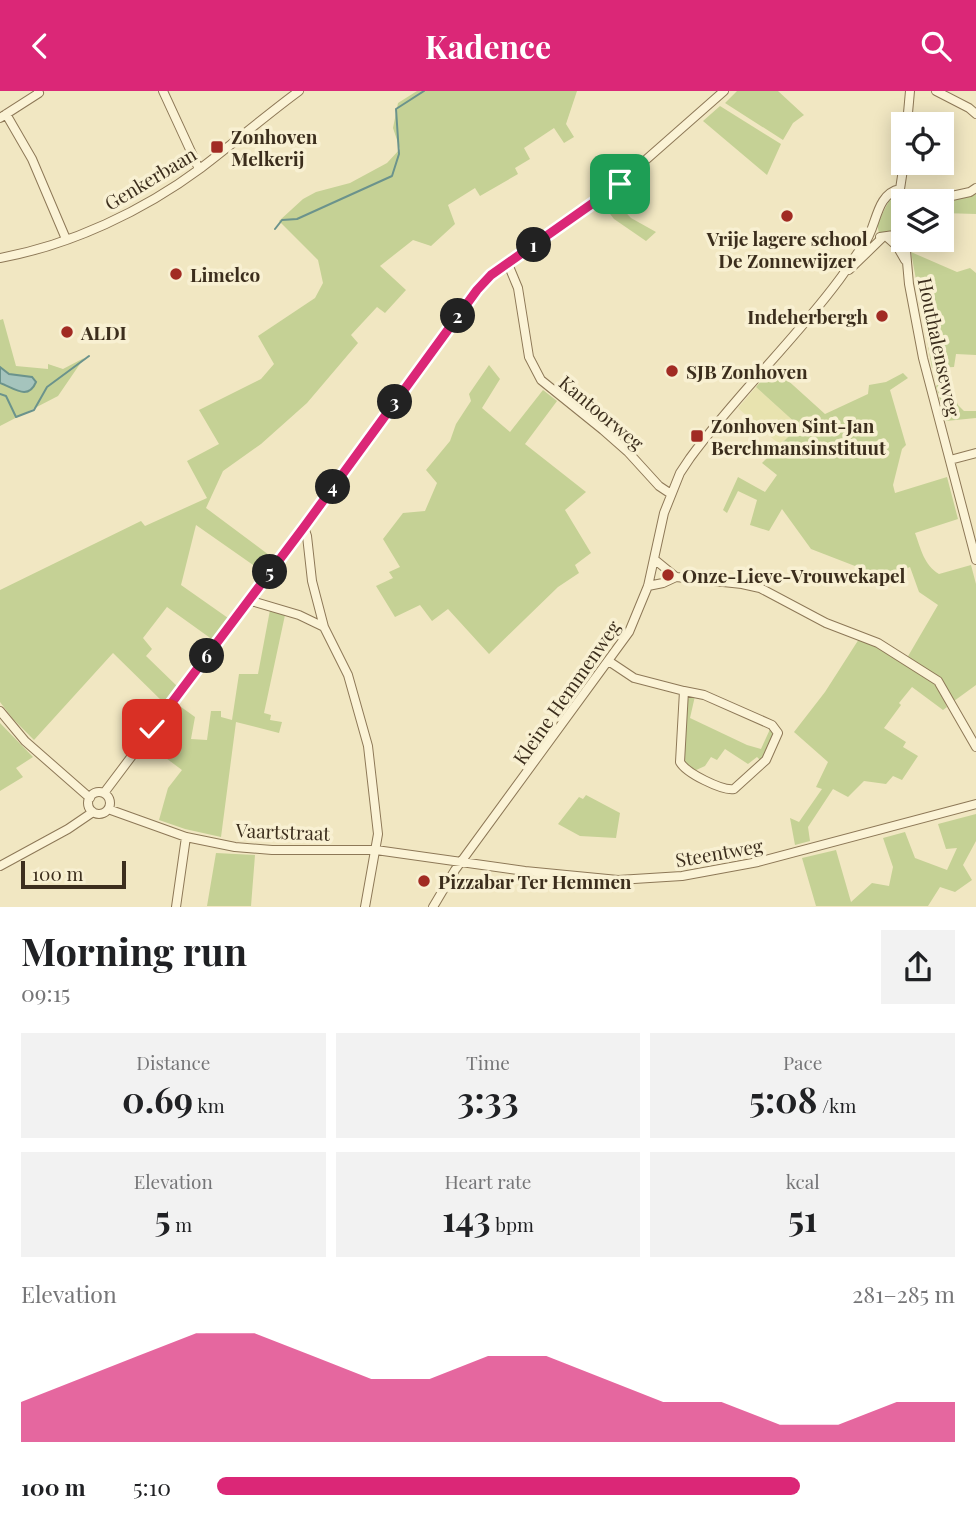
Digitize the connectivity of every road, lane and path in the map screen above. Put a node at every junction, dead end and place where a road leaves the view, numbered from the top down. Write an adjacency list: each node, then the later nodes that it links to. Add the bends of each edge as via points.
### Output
1 (38, 91): 9 (street)
2 (163, 91): 10 (street)
3 (299, 91): 10 (street, Genkerbaan)
4 (910, 91): 7 (street)
5 (936, 91): 8 (street)
6 (719, 92): 23 (street, via 607,194)
7 (908, 112)
8 (976, 114)
9 (3, 116): 19 (street, via 32,159)
10 (199, 169): 19 (street, Genkerbaan, via 122,216)
11 (902, 175): 13 (street)
12 (976, 188): 15 (street)
13 (900, 189)
14 (891, 192): 16 (street, Kleine Hemmenweg)
15 (954, 195)
16 (873, 231): 18 (street, Houthalenseweg); 24 (street, Kleine Hemmenweg)
17 (891, 236): 18 (street, Kleine Hemmenweg)
18 (885, 238): 22 (street, Houthalenseweg, via 897,246); 24 (street, Kleine Hemmenweg)
19 (65, 239): 21 (street, Genkerbaan)
20 (905, 252): 22 (street, Houthalenseweg)
21 (0, 258)
22 (906, 263): 26 (street, Houthalenseweg, via 923,358)
23 (508, 264): 27 (street, Kantoorweg, via 518,288 529,357 541,380); 28 (street, via 477,290)
24 (839, 279): 27 (street, Kleine Hemmenweg, via 698,447)
25 (976, 453): 26 (street)
26 (950, 460): 30 (street, Houthalenseweg)
27 (671, 494): 29 (street, Kleine Hemmenweg)
28 (304, 527): 33 (street); 34 (street)
29 (654, 559): 31 (street); 32 (street, Kleine Hemmenweg)
30 (976, 560)
31 (676, 577): 32 (street); 38 (street, via 760,588 826,623 878,643 938,681)
32 (648, 586): 35 (street, Kleine Hemmenweg, via 629,632)
33 (248, 600): 34 (street); 39 (street)
34 (324, 627): 45 (street, via 348,675 368,746)
35 (610, 662): 36 (street, via 634,678); 46 (street, Kleine Hemmenweg)
36 (684, 691): 36 (street, via 772,725 778,733 766,760 734,789 681,766)
37 (0, 711): 40 (street, via 25,741)
38 (976, 747)
39 (104, 793): 40 (street); 42 (street, via 110,800)
40 (90, 798): 43 (street)
41 (976, 804): 46 (street, Steentweg, via 780,856 682,876 618,880)
42 (108, 809): 43 (street); 44 (street, Vaartstraat)
43 (93, 812): 47 (street)
44 (186, 837): 45 (street, Vaartstraat, via 272,850); 48 (street)
45 (376, 850): 46 (street, Vaartstraat); 49 (street)
46 (461, 863): 50 (street, Kleine Hemmenweg)
47 (0, 866)
48 (176, 907)
49 (365, 907)
50 (433, 907)

